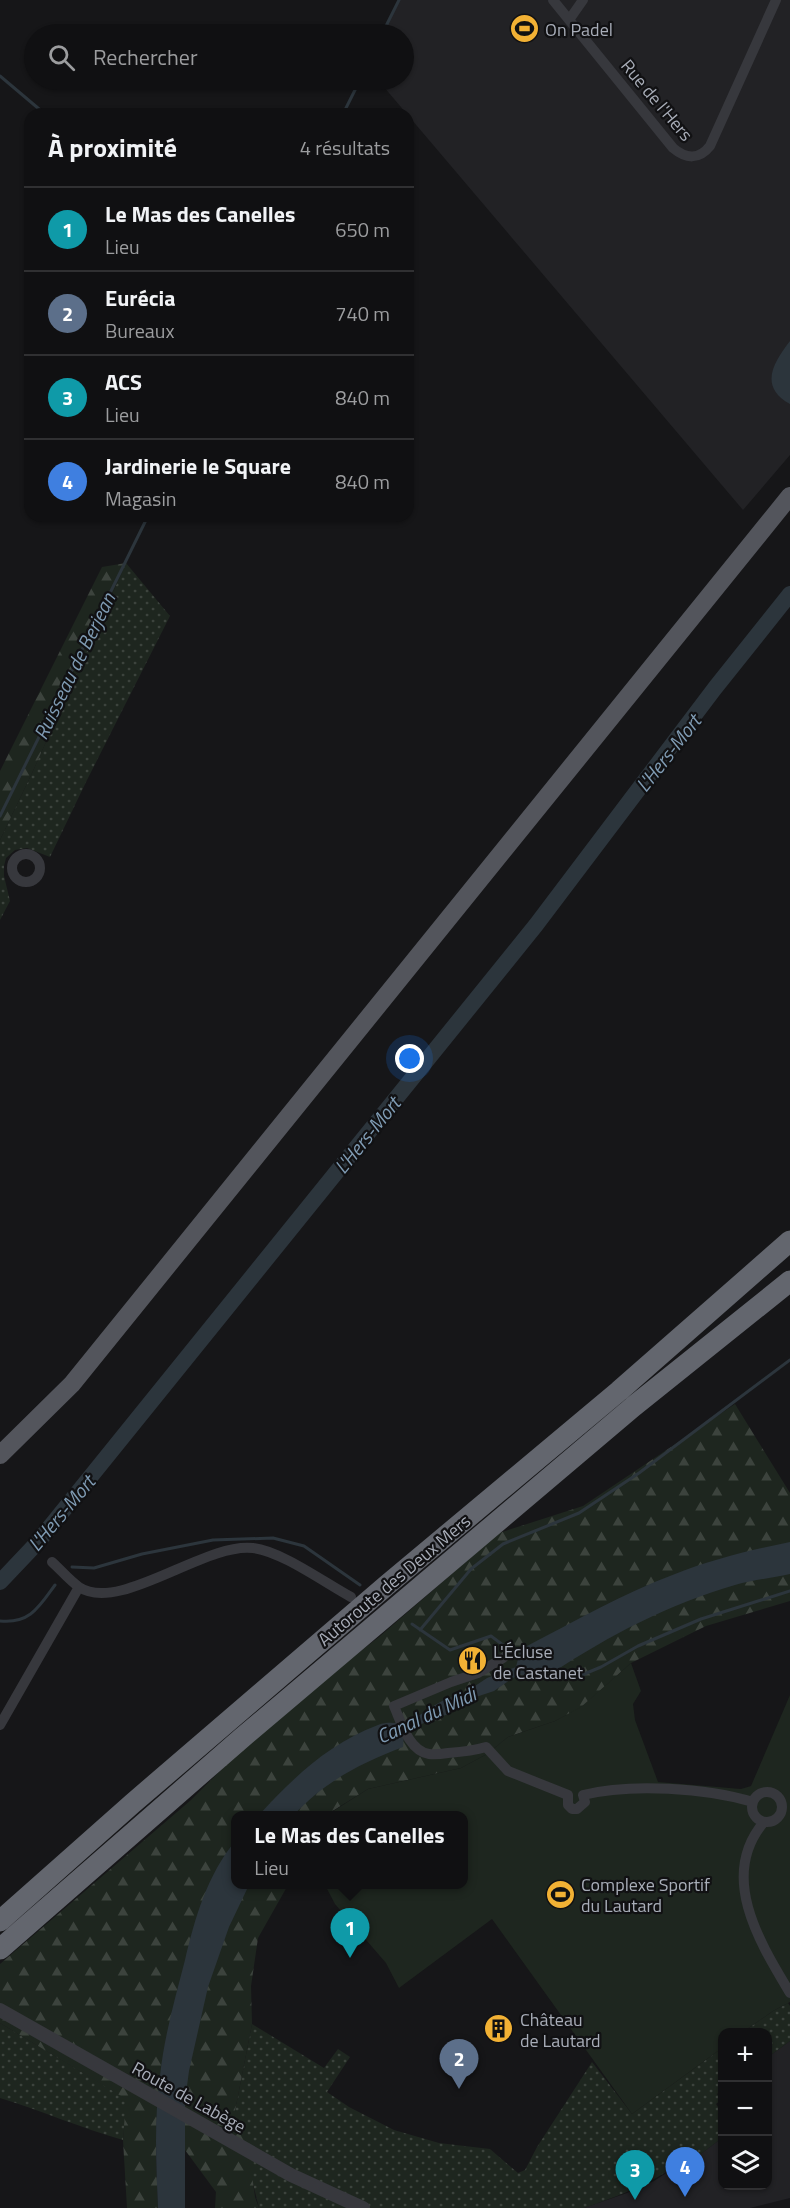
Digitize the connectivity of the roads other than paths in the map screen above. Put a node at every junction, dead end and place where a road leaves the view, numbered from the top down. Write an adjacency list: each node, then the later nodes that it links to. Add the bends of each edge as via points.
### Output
1 (553, 0): 4 (street, Rue de l'Hers)
2 (583, 0): 4 (street)
3 (776, 0): 4 (street, Rue de l'Hers, via 710,146 698,156 687,157 673,148)
4 (569, 20)
5 (790, 496): 8 (main road, via 72,1384)
6 (790, 1241): 17 (highway, Autoroute des Deux Mers)
7 (790, 1281): 18 (highway, Autoroute des Deux Mers, via 634,1406)
8 (0, 1455)
9 (52, 1562): 10 (street)
10 (79, 1587): 11 (street, via 97,1592 123,1590 228,1549 253,1548 265,1550); 13 (street)
11 (351, 1597)
12 (503, 1658): 14 (street, via 478,1673 394,1706 418,1750 430,1754 486,1747 508,1771 568,1795 576,1791 583,1795 680,1790 723,1794)
13 (0, 1725)
14 (753, 1802): 15 (street, via 761,1793 773,1793); 16 (street, via 754,1814)
15 (785, 1816): 16 (street)
16 (764, 1822): 19 (street, via 748,1849 745,1902)
17 (0, 1921)
18 (0, 1949)
19 (790, 1993)
20 (0, 2010): 21 (street, Route de Labège, via 291,2175)
21 (363, 2208)

